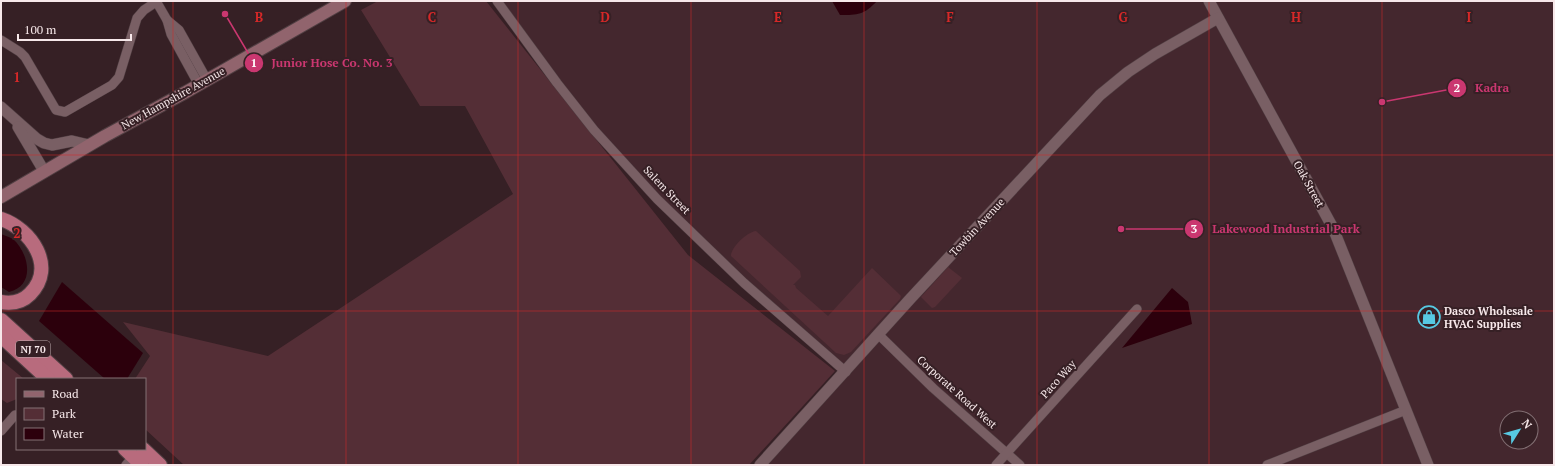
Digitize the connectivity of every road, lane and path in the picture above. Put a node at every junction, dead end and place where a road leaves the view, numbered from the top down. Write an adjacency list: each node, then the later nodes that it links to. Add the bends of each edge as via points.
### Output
1 (345, 1): 7 (main road, New Hampshire Avenue)
2 (497, 1): 19 (street, Salem Street, via 594,130 657,199 744,283)
3 (1209, 1): 5 (street, Oak Street)
4 (156, 2): 6 (street, via 137,18 120,75 112,85 65,112 56,110 25,57); 7 (street, via 167,20 171,34)
5 (1218, 18): 17 (street, Towbin Avenue, via 1155,54 1100,94); 22 (street, Oak Street, via 1333,228)
6 (1, 40)
7 (203, 82): 10 (main road, New Hampshire Avenue)
8 (1, 107): 9 (street)
9 (12, 118): 10 (street, via 44,143 52,145 72,141); 11 (street)
10 (89, 145): 11 (main road, New Hampshire Avenue)
11 (44, 171): 12 (main road, New Hampshire Avenue)
12 (1, 197)
13 (1, 220): 14 (highway, via 11,223 27,235 38,253 41,271 37,285 27,297 13,303)
14 (1, 302)
15 (1137, 309): 25 (street, Paco Way)
16 (1, 320): 21 (highway, NJ 70)
17 (879, 334): 19 (street, Towbin Avenue); 25 (street, Corporate Road West, via 933,388)
18 (1, 336): 20 (highway, NJ 70)
19 (846, 372): 28 (street, Towbin Avenue)
20 (47, 378)
21 (65, 378)
22 (1406, 410): 31 (street); 32 (street, Oak Street)
23 (16, 415): 24 (street)
24 (1, 431)
25 (1007, 453): 29 (street, Paco Way); 30 (street, Corporate Road West)
26 (134, 457): 27 (highway)
27 (160, 465)
28 (760, 465)
29 (996, 465)
30 (1020, 465)
31 (1266, 465)
32 (1428, 465)

